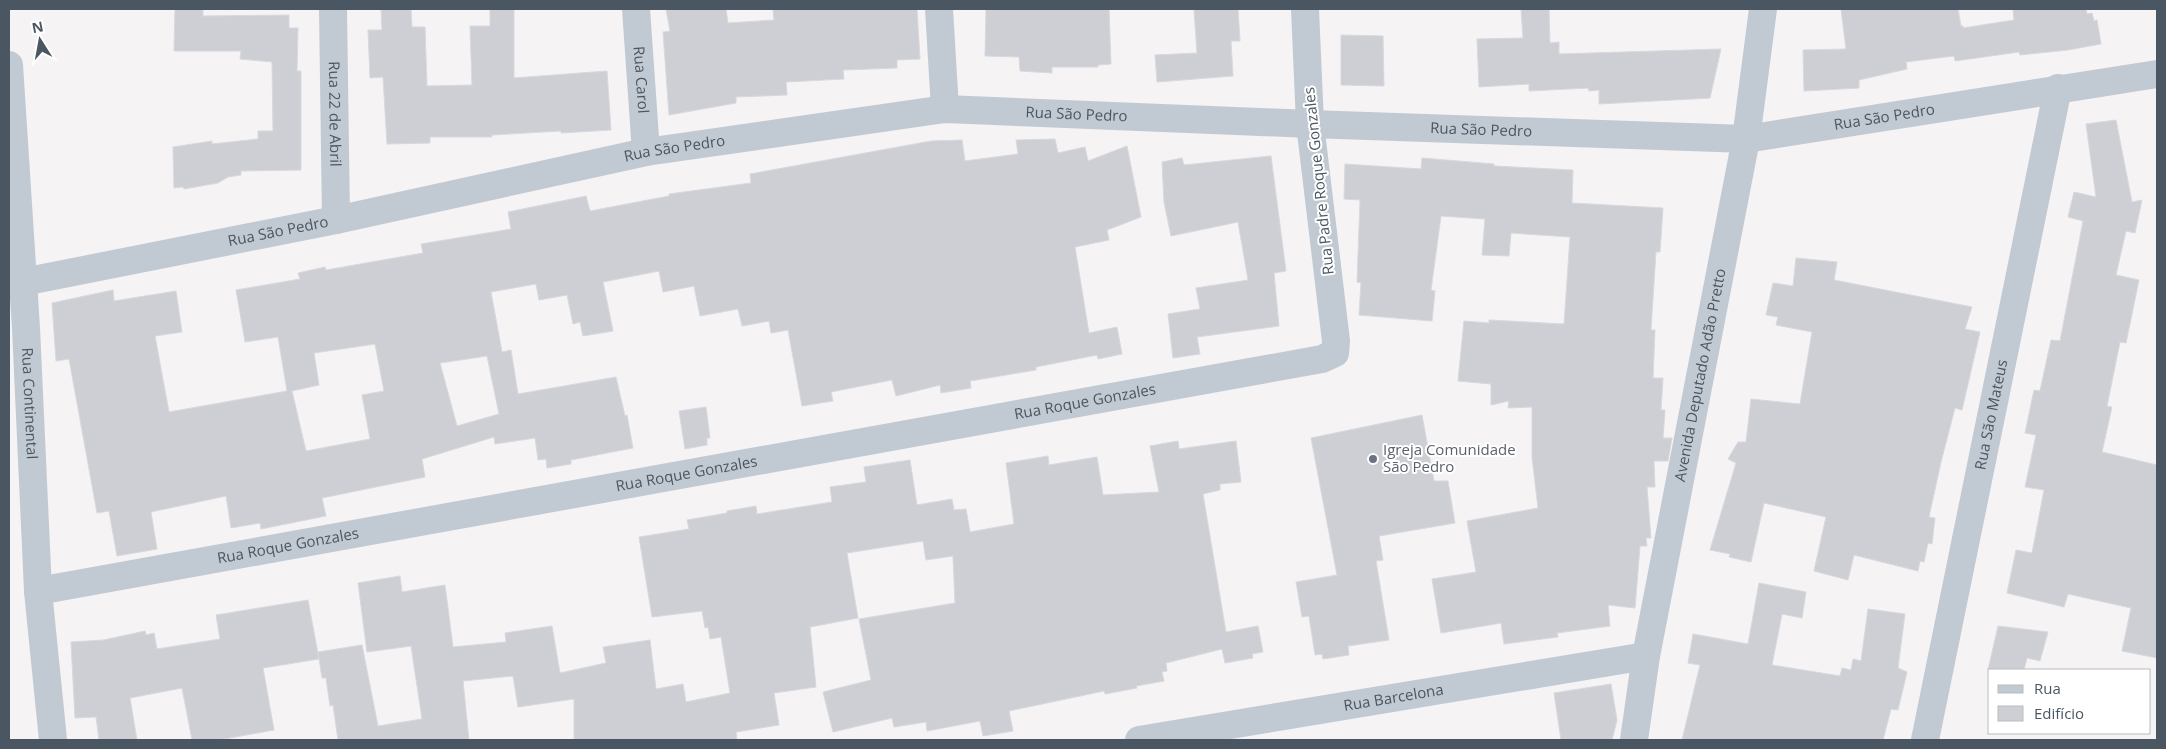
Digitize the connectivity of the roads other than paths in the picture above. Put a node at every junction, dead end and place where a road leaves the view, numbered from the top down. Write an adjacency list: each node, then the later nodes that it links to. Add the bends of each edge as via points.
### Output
1 (333, 9): 13 (street, Rua 22 de Abril)
2 (636, 9): 12 (street, Rua Carol)
3 (939, 9): 9 (street)
4 (1305, 9): 10 (street, Rua Padre Roque Gonzales)
5 (1763, 9): 11 (street, Avenida Deputado Adão Pretto)
6 (9, 65): 14 (street, Rua Continental)
7 (2157, 74): 8 (street, Rua São Pedro)
8 (2058, 88): 11 (street, Rua São Pedro); 21 (street, Rua São Mateus)
9 (945, 109): 10 (street, Rua São Pedro); 12 (street, Rua São Pedro)
10 (1310, 124): 11 (street, Rua São Pedro); 15 (street, Rua Padre Roque Gonzales)
11 (1746, 139): 17 (street, Avenida Deputado Adão Pretto)
12 (646, 152): 13 (street, Rua São Pedro)
13 (336, 220): 14 (street, Rua São Pedro)
14 (16, 285): 16 (street, Rua Continental)
15 (1335, 353): 16 (street, Rua Roque Gonzales, via 1312,361)
16 (38, 591): 18 (street, Rua Continental)
17 (1646, 656): 19 (street, Rua Barcelona); 20 (street, Avenida Deputado Adão Pretto)
18 (53, 740)
19 (1139, 740)
20 (1634, 740)
21 (1925, 740)

